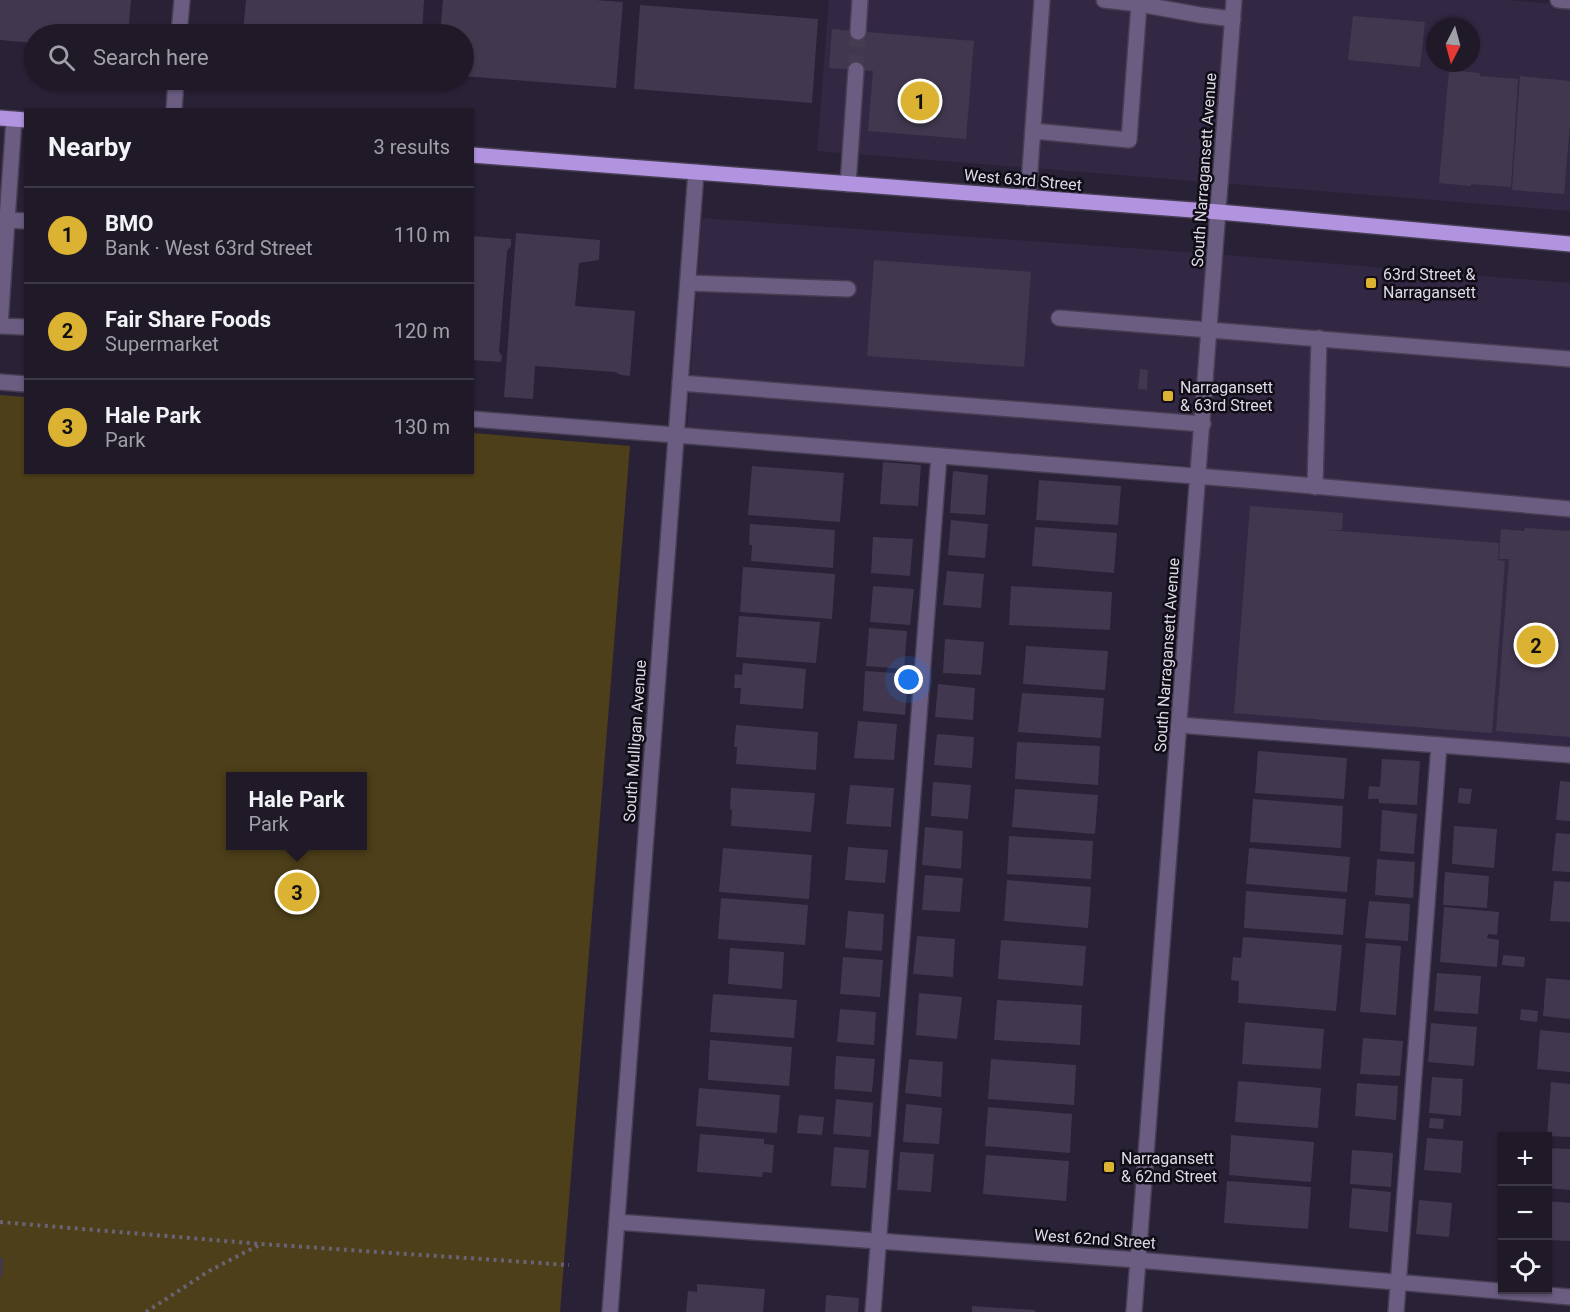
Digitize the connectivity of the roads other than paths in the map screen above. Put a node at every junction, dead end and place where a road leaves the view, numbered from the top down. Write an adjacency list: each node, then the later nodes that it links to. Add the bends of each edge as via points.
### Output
1 (182, 0): 10 (street)
2 (860, 0): 11 (street)
3 (1042, 0): 16 (street)
4 (1104, 0): 8 (street)
5 (1234, 0): 9 (street, South Narragansett Avenue)
6 (1557, 0): 7 (street)
7 (1570, 1)
8 (1138, 4): 9 (street); 16 (street, via 1129,140)
9 (1233, 19): 21 (street, South Narragansett Avenue)
10 (180, 24)
11 (858, 32)
12 (856, 70): 19 (street)
13 (175, 90): 14 (street)
14 (174, 108)
15 (13, 119): 22 (street)
16 (1033, 131): 20 (street)
17 (474, 155): 18 (main road, West 63rd Street)
18 (696, 172): 19 (main road, West 63rd Street); 25 (street, South Mulligan Avenue)
19 (848, 184): 20 (main road, West 63rd Street)
20 (1028, 198): 21 (main road, West 63rd Street)
21 (1219, 212): 24 (main road, West 63rd Street); 29 (street, South Narragansett Avenue)
22 (7, 220): 23 (street); 28 (street, via 0,326)
23 (24, 221)
24 (1570, 244)
25 (688, 283): 26 (street); 33 (street, South Mulligan Avenue)
26 (848, 289)
27 (1059, 318): 29 (street)
28 (24, 327)
29 (1210, 329): 30 (street); 36 (street, South Narragansett Avenue)
30 (1319, 338): 31 (street); 40 (street)
31 (1570, 359)
32 (0, 382): 34 (street)
33 (680, 383): 36 (street); 37 (street, South Mulligan Avenue)
34 (24, 384)
35 (474, 419): 37 (street)
36 (1203, 424): 39 (street, South Narragansett Avenue)
37 (676, 435): 38 (street); 45 (street, South Mulligan Avenue)
38 (939, 456): 39 (street); 46 (street)
39 (1198, 477): 40 (street); 42 (street, South Narragansett Avenue)
40 (1315, 487): 41 (street)
41 (1570, 510)
42 (1179, 725): 43 (street); 47 (street, South Narragansett Avenue)
43 (1439, 745): 44 (street); 48 (street)
44 (1570, 755)
45 (617, 1222): 46 (street, West 62nd Street); 50 (street, South Mulligan Avenue)
46 (878, 1241): 47 (street, West 62nd Street); 51 (street)
47 (1138, 1260): 48 (street, West 62nd Street); 52 (street, South Narragansett Avenue)
48 (1398, 1282): 49 (street, West 62nd Street); 53 (street)
49 (1570, 1297)
50 (610, 1312)
51 (873, 1312)
52 (1134, 1312)
53 (1396, 1312)

